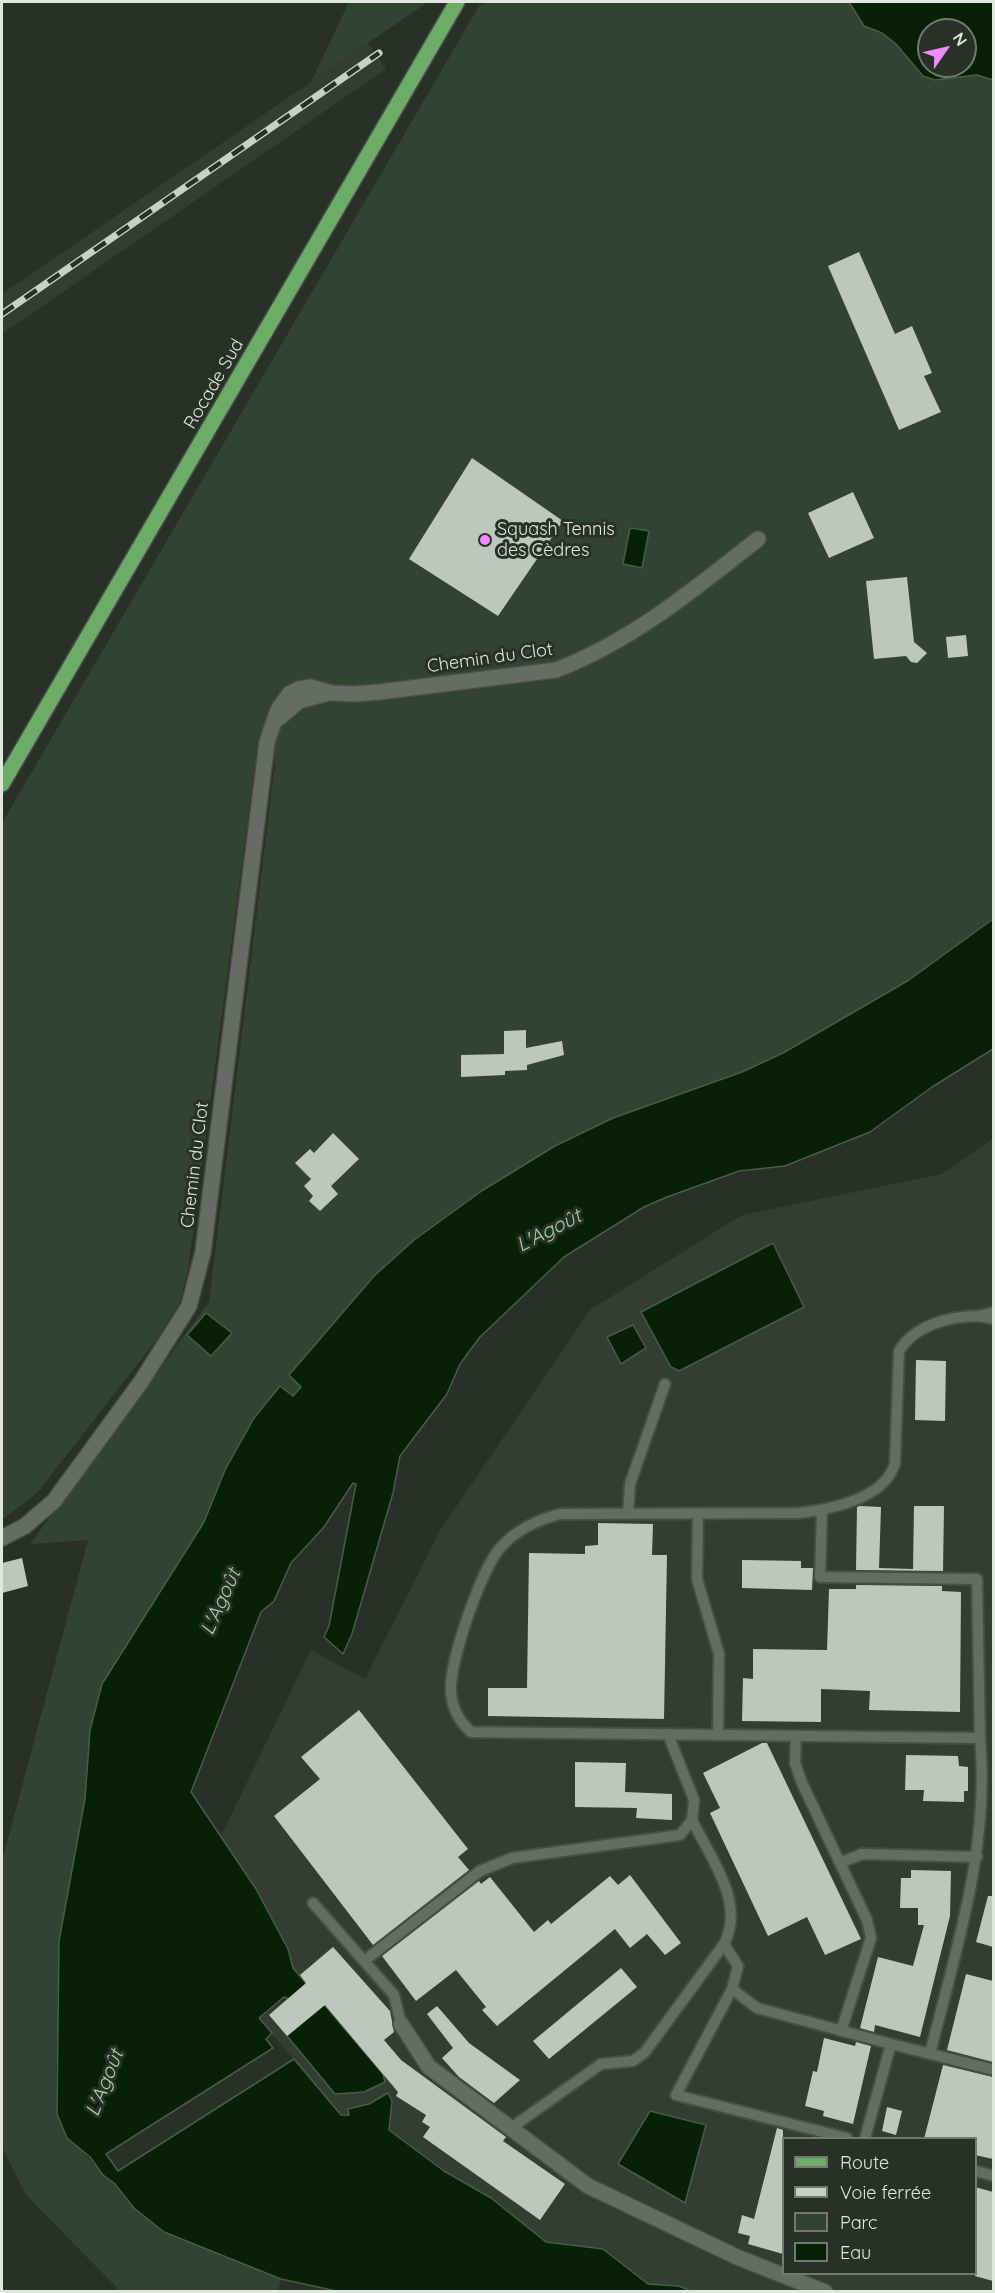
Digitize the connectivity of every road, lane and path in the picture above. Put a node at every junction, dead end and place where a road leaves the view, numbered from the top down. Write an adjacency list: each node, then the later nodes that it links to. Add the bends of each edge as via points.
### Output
1 (457, 2): 3 (main road, Rocade Sud)
2 (758, 538): 11 (street, Chemin du Clot, via 664,611 577,662 556,670 379,692 332,693 298,701 270,727 207,1228 194,1296 141,1382 54,1501 25,1526)
3 (2, 784)
4 (993, 1312): 5 (lane)
5 (979, 1316): 6 (lane); 8 (lane, via 922,1328 905,1340 899,1351 895,1463 891,1475 880,1487)
6 (993, 1319)
7 (664, 1384): 9 (lane, via 630,1484)
8 (822, 1510): 10 (lane); 15 (lane, via 820,1577 977,1579)
9 (628, 1514): 10 (lane); 12 (lane, via 560,1514 527,1525 499,1548 485,1568 455,1659 453,1707 471,1732)
10 (698, 1514): 13 (lane, via 697,1580 719,1654)
11 (2, 1538)
12 (668, 1734): 13 (lane); 16 (lane, via 694,1800)
13 (718, 1735): 14 (lane)
14 (796, 1736): 15 (lane); 18 (lane, via 795,1763 802,1784)
15 (980, 1738): 17 (lane)
16 (692, 1820): 20 (lane, via 730,1899 732,1929); 21 (lane, via 680,1835 667,1839 512,1858 480,1871)
17 (977, 1857): 18 (lane, via 862,1854); 26 (lane)
18 (840, 1863): 24 (lane, via 867,1920 871,1938)
19 (313, 1903): 21 (lane)
20 (724, 1944): 22 (lane, via 738,1966); 28 (lane, via 645,2052 633,2061 601,2064)
21 (364, 1961): 23 (lane, via 394,1995)
22 (732, 1989): 24 (lane, via 757,2008); 29 (lane, via 676,2096)
23 (401, 2024): 28 (street, via 429,2067)
24 (841, 2031): 25 (lane)
25 (891, 2044): 26 (lane); 30 (lane)
26 (930, 2054): 27 (lane)
27 (993, 2070)
28 (511, 2128): 33 (street, via 588,2186)
29 (839, 2137)
30 (866, 2137)
31 (977, 2172): 32 (lane)
32 (993, 2176)
33 (782, 2275)
34 (782, 2275): 35 (street)
35 (825, 2292)

